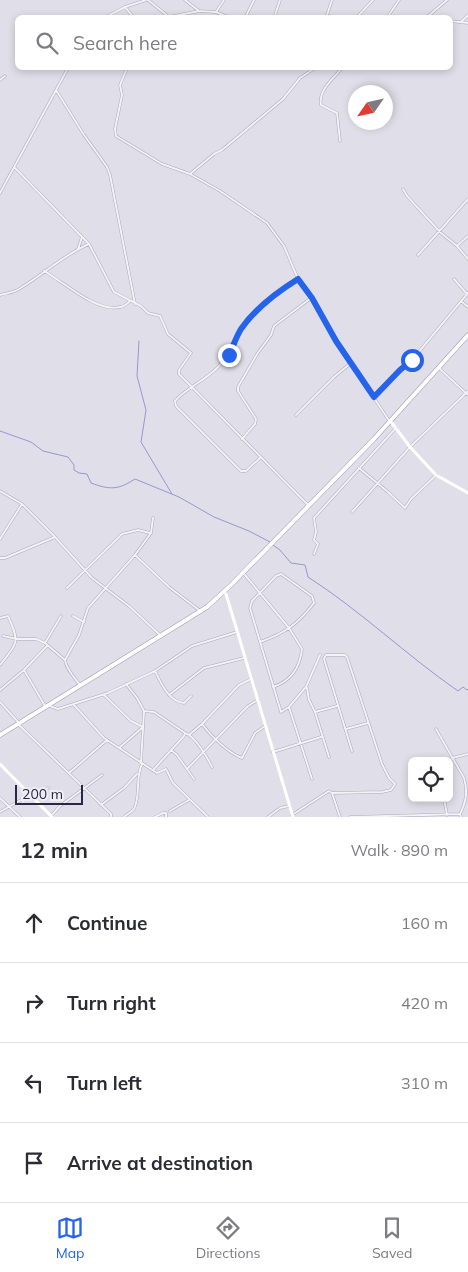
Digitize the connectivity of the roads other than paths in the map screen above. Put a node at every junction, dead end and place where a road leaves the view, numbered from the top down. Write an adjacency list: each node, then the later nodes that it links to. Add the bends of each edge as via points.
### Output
1 (147, 0): 10 (street); 15 (street)
2 (185, 0): 11 (street)
3 (224, 0): 12 (street)
4 (254, 0): 18 (street)
5 (280, 0): 19 (street)
6 (332, 0): 20 (street)
7 (373, 0): 21 (street)
8 (399, 0): 22 (street)
9 (447, 0): 23 (street)
10 (125, 7): 13 (street); 14 (street)
11 (199, 11): 12 (street); 16 (street)
12 (216, 12): 17 (street)
13 (110, 15)
14 (132, 15)
15 (166, 15)
16 (179, 15)
17 (223, 15)
18 (246, 15)
19 (275, 15)
20 (327, 15)
21 (359, 15)
22 (390, 15)
23 (430, 15)
24 (468, 15): 26 (street)
25 (453, 21): 26 (street)
26 (462, 22): 27 (street)
27 (468, 24)
28 (67, 70): 34 (street)
29 (126, 70): 37 (street, via 120,85 122,95 116,136 162,164)
30 (312, 70): 37 (street, via 300,78 283,99)
31 (340, 70): 35 (street, via 325,87 320,101 321,105 338,113)
32 (5, 76): 33 (street)
33 (0, 80)
34 (56, 90): 36 (street); 57 (street, via 110,175)
35 (340, 141)
36 (14, 167): 39 (street); 43 (street)
37 (190, 174): 50 (street, via 220,190 267,223 284,246)
38 (403, 189): 41 (street)
39 (0, 193)
40 (468, 199): 41 (street)
41 (438, 230): 45 (street); 47 (street)
42 (468, 236): 45 (street)
43 (82, 237): 44 (street); 46 (street)
44 (89, 244): 46 (street); 55 (street, via 112,289)
45 (457, 246): 48 (street)
46 (78, 249): 49 (street)
47 (418, 255)
48 (468, 258)
49 (44, 271): 53 (street, via 17,290); 55 (street, via 98,303 118,308)
50 (298, 279): 54 (street); 63 (street, via 251,316 229,355)
51 (454, 279): 52 (street)
52 (468, 294): 56 (street)
53 (0, 295)
54 (312, 298): 61 (street); 69 (street, via 274,326 238,387 256,418)
55 (130, 301): 57 (street)
56 (462, 301): 58 (street); 65 (street, via 412,360)
57 (135, 304): 63 (street, via 160,316 168,334 191,352 178,372)
58 (468, 308)
59 (468, 336): 60 (main road)
60 (447, 359): 62 (main road); 67 (main road)
61 (351, 363): 65 (street); 66 (street)
62 (440, 368): 64 (street); 67 (main road)
63 (192, 388): 69 (street); 71 (street, via 175,400 176,406 241,471 246,471)
64 (467, 393): 70 (street)
65 (374, 397): 67 (street)
66 (296, 415)
67 (391, 422): 68 (street); 80 (main road); 90 (main road)
68 (396, 428): 70 (street); 72 (street)
69 (242, 439): 71 (street)
70 (410, 447): 73 (street); 74 (street)
71 (261, 457): 80 (street)
72 (359, 468): 74 (street); 86 (street, via 314,518 314,540 318,544)
73 (436, 476): 74 (street, via 405,508); 77 (street)
74 (377, 484): 81 (street)
75 (0, 491): 76 (street)
76 (5, 493): 78 (street); 79 (street)
77 (468, 493)
78 (0, 495)
79 (22, 504): 84 (street); 85 (street)
80 (309, 506): 95 (main road)
81 (352, 512)
82 (152, 518): 83 (street)
83 (150, 533): 87 (street); 89 (street, via 138,530 122,534)
84 (55, 537): 88 (street); 89 (street)
85 (0, 539)
86 (314, 554)
87 (135, 555): 92 (street); 95 (street)
88 (0, 558)
89 (86, 570): 91 (street); 92 (street)
90 (245, 575): 93 (street); 94 (main road)
91 (68, 588)
92 (107, 588): 99 (street, via 88,608); 103 (street)
93 (260, 592): 100 (street); 100 (street, via 279,574 312,596 315,600 313,605); 105 (street, via 250,606)
94 (226, 594): 101 (street); 114 (main road, via 208,610)
95 (201, 612): 103 (main road)
96 (61, 616): 106 (street)
97 (73, 616): 99 (street)
98 (0, 618): 104 (street, via 8,616)
99 (84, 622): 109 (street)
100 (289, 628): 105 (street); 117 (street, via 302,651 290,678)
101 (237, 632): 108 (street); 112 (street, via 192,646)
102 (3, 636): 104 (street)
103 (161, 636): 114 (main road)
104 (16, 639): 106 (street, via 36,639); 110 (street)
105 (260, 642): 117 (street)
106 (46, 644): 109 (street); 111 (street)
107 (320, 655): 118 (street)
108 (244, 658): 113 (street); 121 (street, via 204,668)
109 (65, 660): 116 (street)
110 (0, 665)
111 (24, 670): 119 (street); 126 (street)
112 (155, 671): 115 (street); 121 (street)
113 (251, 679): 123 (street); 133 (street, via 239,685)
114 (88, 682): 116 (main road); 126 (main road)
115 (126, 684): 120 (street); 129 (street)
116 (80, 685): 126 (main road)
117 (274, 687): 128 (street, via 281,712)
118 (306, 687): 128 (street); 130 (street)
119 (0, 690)
120 (104, 694): 125 (street); 135 (street, via 131,721)
121 (169, 694): 122 (street, via 182,703)
122 (192, 696)
123 (258, 700): 134 (street); 142 (street)
124 (0, 702): 132 (street)
125 (74, 704): 126 (street, via 58,709); 143 (street)
126 (47, 706): 132 (main road)
127 (337, 706): 130 (street); 131 (street, via 324,659 326,655 347,657); 136 (street)
128 (289, 707): 144 (street)
129 (144, 711): 135 (street); 138 (street, via 154,712)
130 (315, 712): 141 (street)
131 (368, 723): 136 (street); 169 (street, via 394,787 382,792)
132 (19, 724): 140 (main road); 160 (street)
133 (202, 724): 139 (street); 142 (street)
134 (265, 726): 142 (street, via 255,734 242,758); 148 (street)
135 (143, 728): 145 (street); 155 (street)
136 (345, 729): 147 (street)
137 (436, 729): 152 (street)
138 (185, 733): 139 (street); 146 (street)
139 (189, 734): 149 (street)
140 (0, 737)
141 (322, 737): 144 (street); 151 (street)
142 (216, 739): 149 (street)
143 (107, 740): 145 (street); 160 (street)
144 (300, 744): 148 (street); 166 (street)
145 (119, 748): 155 (street)
146 (171, 750): 158 (street); 159 (street)
147 (352, 750)
148 (273, 752): 176 (street)
149 (204, 753): 157 (street); 159 (street)
150 (468, 754): 153 (street)
151 (329, 757)
152 (451, 757)
153 (453, 758)
154 (453, 760): 164 (street)
155 (141, 763): 158 (street); 161 (street)
156 (0, 764): 170 (street)
157 (212, 767)
158 (153, 769): 173 (street, via 157,773 166,769)
159 (187, 769): 165 (street)
160 (69, 773): 168 (street)
161 (138, 774): 175 (street); 180 (street, via 134,809)
162 (102, 776): 168 (street)
163 (468, 776): 164 (street)
164 (464, 778): 172 (street)
165 (194, 779)
166 (312, 779)
167 (48, 788): 170 (street)
168 (85, 790): 175 (street); 185 (street, via 60,806)
169 (332, 793): 182 (street, via 328,792); 193 (street)
170 (31, 796): 177 (street); 185 (street)
171 (0, 798): 177 (street)
172 (467, 799): 183 (street)
173 (189, 800): 178 (street); 191 (street)
174 (445, 802): 181 (street)
175 (101, 805): 186 (street)
176 (289, 806): 182 (street); 192 (street)
177 (10, 807): 179 (street); 184 (street)
178 (170, 811)
179 (0, 812)
180 (128, 813): 187 (street); 188 (street)
181 (448, 815): 183 (street); 195 (street)
182 (292, 816)
183 (460, 816)
184 (20, 817)
185 (52, 817)
186 (111, 817)
187 (124, 817)
188 (131, 817)
189 (155, 817): 190 (street, via 163,813)
190 (166, 817)
191 (208, 817)
192 (268, 817)
193 (340, 817)
194 (350, 817): 195 (street)
195 (394, 817)

